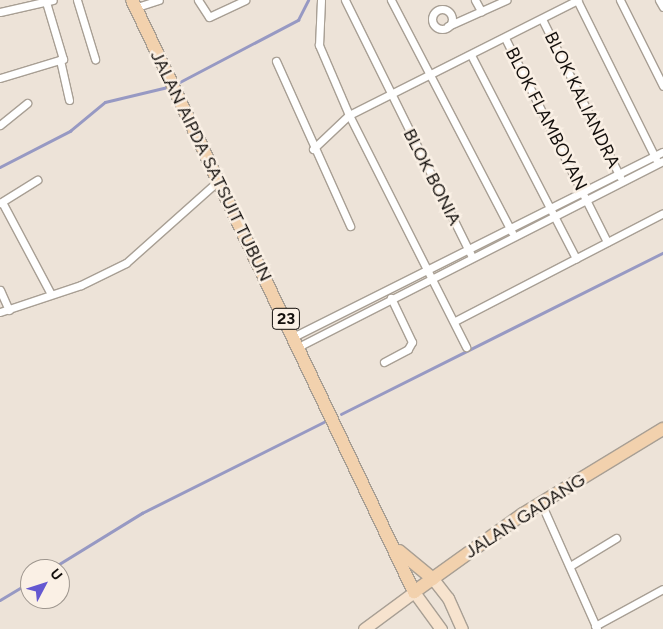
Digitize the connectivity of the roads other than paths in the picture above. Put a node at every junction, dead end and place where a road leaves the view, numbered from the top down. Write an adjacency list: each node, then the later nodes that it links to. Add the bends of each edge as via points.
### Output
1 (77, 0): 24 (street)
2 (159, 0): 14 (street)
3 (198, 0): 4 (street, via 209,17)
4 (246, 0)
5 (321, 0): 33 (street, via 319,45)
6 (344, 0): 30 (street, BLOK BONIA)
7 (391, 0): 27 (street)
8 (475, 0): 16 (street)
9 (506, 0): 16 (street)
10 (577, 0): 20 (street); 37 (street)
11 (620, 0): 29 (street)
12 (659, 0): 15 (street)
13 (50, 1): 17 (street); 25 (street, via 63,55)
14 (133, 4): 41 (highway, JALAN AIPDA SATSUIT TUBUN / 23)
15 (663, 7)
16 (481, 11): 19 (street)
17 (0, 12)
18 (449, 12): 19 (street); 21 (street); 21 (street, via 437,10 432,18 436,26)
19 (467, 18): 21 (street)
20 (542, 19): 22 (street); 39 (street, BLOK KALIANDRA)
21 (448, 26)
22 (505, 38): 23 (street); 43 (street, BLOK FLAMBOYAN)
23 (471, 55): 27 (street); 46 (street)
24 (95, 59)
25 (60, 60): 28 (street); 31 (street)
26 (276, 60): 35 (street)
27 (432, 73): 30 (street); 48 (street)
28 (0, 78)
29 (663, 86)
30 (390, 95): 33 (street); 51 (street, BLOK BONIA)
31 (69, 100)
32 (27, 103): 34 (street)
33 (349, 115): 35 (street); 54 (street)
34 (0, 125)
35 (313, 149): 47 (street)
36 (663, 152): 37 (street)
37 (655, 156): 38 (street); 39 (street)
38 (661, 162): 42 (street)
39 (619, 174): 42 (street, BLOK KALIANDRA); 43 (street)
40 (37, 180): 44 (street)
41 (218, 181): 58 (street, via 126,262 96,279); 63 (highway, JALAN AIPDA SATSUIT TUBUN / 23)
42 (622, 182): 43 (street)
43 (585, 196): 46 (street); 50 (street, BLOK FLAMBOYAN)
44 (1, 202): 58 (street)
45 (663, 213): 50 (street)
46 (551, 214): 48 (street); 49 (street); 52 (street)
47 (350, 226)
48 (511, 229): 49 (street); 51 (street)
49 (515, 238): 53 (street)
50 (607, 242): 52 (street)
51 (469, 251): 53 (street, BLOK BONIA); 54 (street)
52 (576, 258): 62 (street)
53 (474, 259): 55 (street)
54 (430, 271): 55 (street); 57 (street)
55 (434, 279): 59 (street); 62 (street)
56 (0, 290): 60 (street)
57 (388, 292): 59 (street); 63 (street)
58 (51, 294): 60 (street)
59 (392, 300): 63 (street); 65 (street, via 412,342 408,350)
60 (9, 310): 61 (street)
61 (0, 312)
62 (455, 321): 64 (street)
63 (297, 341): 69 (highway, JALAN AIPDA SATSUIT TUBUN / 23)
64 (466, 347)
65 (384, 362)
66 (663, 429): 67 (highway, JALAN GADANG)
67 (541, 503): 70 (street); 71 (highway, JALAN GADANG)
68 (616, 538): 70 (street)
69 (395, 547): 71 (highway, JALAN AIPDA SATSUIT TUBUN / 23); 73 (highway, JALAN AIPDA SATSUIT TUBUN / 23)
70 (570, 566): 74 (street)
71 (433, 579): 73 (highway, JALAN GADANG); 77 (main road, via 448,598)
72 (663, 589): 74 (street)
73 (414, 592): 75 (main road, JALAN GADANG); 76 (main road)
74 (596, 627)
75 (364, 629)
76 (441, 629)
77 (462, 629)

